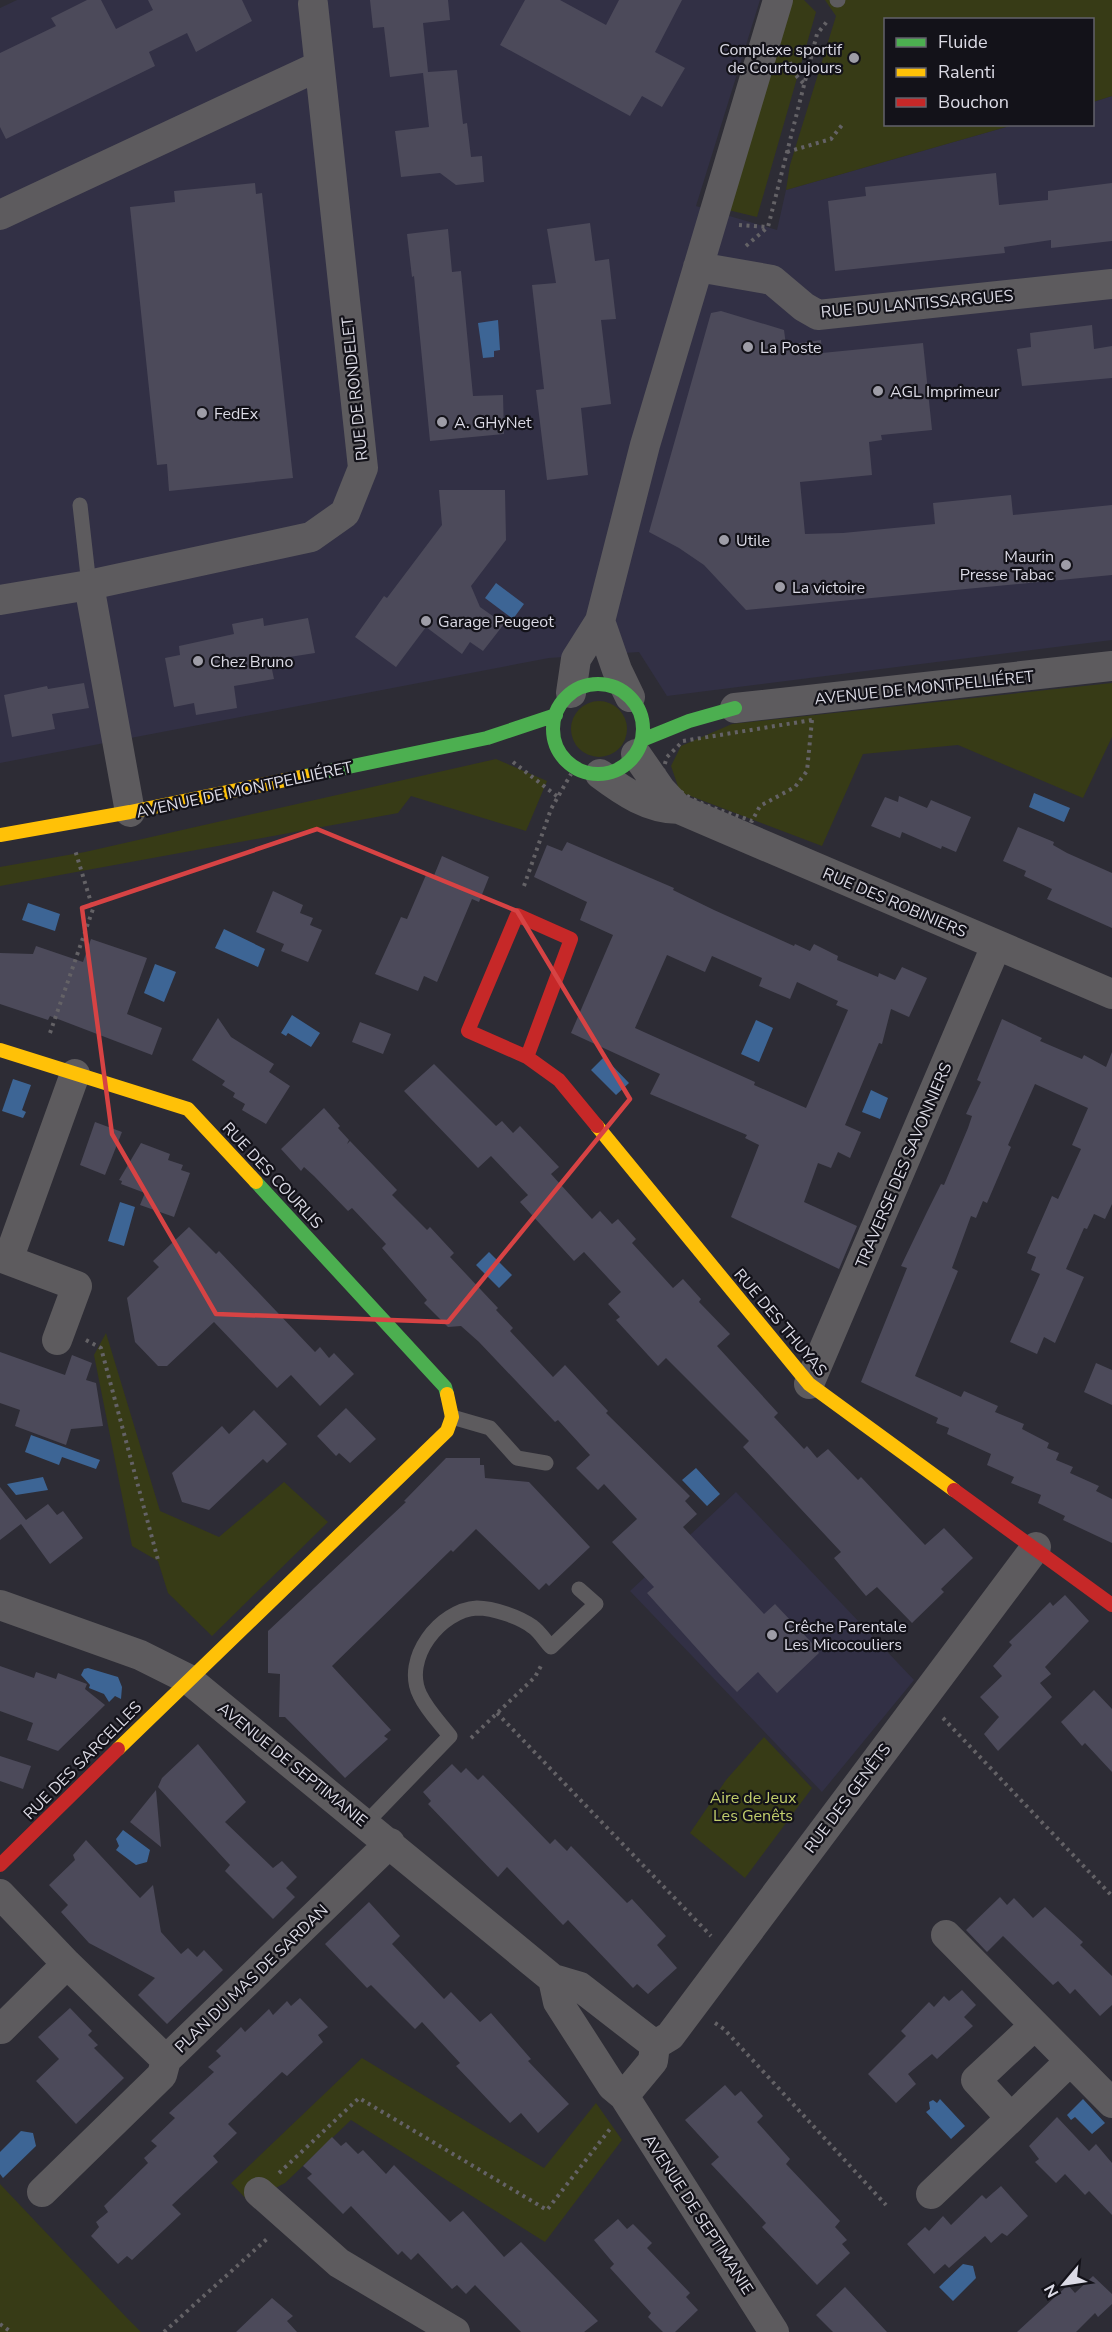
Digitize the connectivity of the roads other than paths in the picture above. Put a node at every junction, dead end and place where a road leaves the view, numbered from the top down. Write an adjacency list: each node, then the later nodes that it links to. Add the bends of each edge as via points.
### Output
1 (778, 0): 5 (street)
2 (313, 4): 3 (street, RUE DE RONDELET)
3 (319, 66): 4 (street); 8 (street, RUE DE RONDELET, via 363,468 345,513 311,537)
4 (0, 214)
5 (698, 267): 6 (street, RUE DU LANTISSARGUES, via 772,280 818,315); 10 (street, via 645,445)
6 (1112, 284)
7 (80, 505): 8 (lane)
8 (89, 585): 9 (street, RUE DE RONDELET); 21 (street)
9 (0, 600)
10 (600, 621): 12 (street, via 617,670); 13 (street, via 576,659)
11 (1112, 666): 15 (street, AVENUE DE MONTPELLIÉRET)
12 (640, 703): 13 (street, via 608,685 595,684); 18 (street)
13 (563, 704): 16 (street, AVENUE DE MONTPELLIÉRET); 19 (street, via 550,745)
14 (678, 708): 15 (street, AVENUE DE MONTPELLIÉRET)
15 (735, 708): 18 (street, AVENUE DE MONTPELLIÉRET, via 689,721)
16 (487, 738): 17 (street, AVENUE DE MONTPELLIÉRET); 21 (street, AVENUE DE MONTPELLIÉRET)
17 (526, 740)
18 (639, 747): 19 (street, via 626,765 614,771); 20 (street, RUE DES ROBINIERS, via 661,790)
19 (587, 771): 20 (street, RUE DES ROBINIERS, via 663,809)
20 (679, 809): 23 (street, RUE DES ROBINIERS)
21 (130, 812): 22 (street, AVENUE DE MONTPELLIÉRET)
22 (0, 836)
23 (996, 946): 24 (street, RUE DES ROBINIERS); 30 (street, TRAVERSE DES SAVONNIERS)
24 (1112, 994)
25 (0, 1050): 27 (street, RUE DES COURLIS)
26 (527, 1057): 26 (street, RUE DES THUYAS, via 571,939 517,915 468,1031); 30 (street, RUE DES THUYAS, via 559,1080)
27 (75, 1074): 28 (street); 31 (street, RUE DES COURLIS, via 188,1109 445,1387)
28 (4, 1259): 29 (street, via 77,1286)
29 (59, 1333)
30 (809, 1384): 33 (street, RUE DES THUYAS)
31 (452, 1417): 32 (lane, via 490,1428 517,1458); 37 (street, via 447,1431)
32 (546, 1463)
33 (1036, 1547): 36 (street, RUE DES THUYAS); 47 (street, RUE DES GENÊTS, via 670,2036)
34 (579, 1588): 38 (lane, via 596,1604 551,1647 532,1626 478,1608 457,1613 438,1627 424,1643 416,1669 419,1694 450,1736)
35 (0, 1605): 37 (street, AVENUE DE SEPTIMANIE, via 141,1655)
36 (1112, 1605)
37 (188, 1679): 38 (street, AVENUE DE SEPTIMANIE); 40 (street, RUE DES SARCELLES)
38 (366, 1823): 39 (street, AVENUE DE SEPTIMANIE)
39 (390, 1843): 44 (street, AVENUE DE SEPTIMANIE); 48 (street, PLAN DU MAS DE SARDAN)
40 (0, 1865)
41 (0, 1894): 43 (street)
42 (946, 1935): 45 (street)
43 (67, 1964): 46 (street); 48 (street)
44 (553, 1979): 47 (street, AVENUE DE SEPTIMANIE, via 580,1987); 50 (street, AVENUE DE SEPTIMANIE, via 558,2002 612,2086)
45 (1035, 2025): 49 (street); 52 (street, via 976,2080)
46 (1, 2029)
47 (655, 2045): 50 (street, via 653,2061)
48 (166, 2060): 53 (street, PLAN DU MAS DE SARDAN, via 162,2076)
49 (1070, 2061): 51 (street); 52 (street)
50 (624, 2096): 57 (street, AVENUE DE SEPTIMANIE)
51 (1112, 2103)
52 (1011, 2118): 55 (street)
53 (42, 2192)
54 (259, 2192): 56 (street, via 339,2263)
55 (931, 2194)
56 (455, 2332)
57 (774, 2332)

